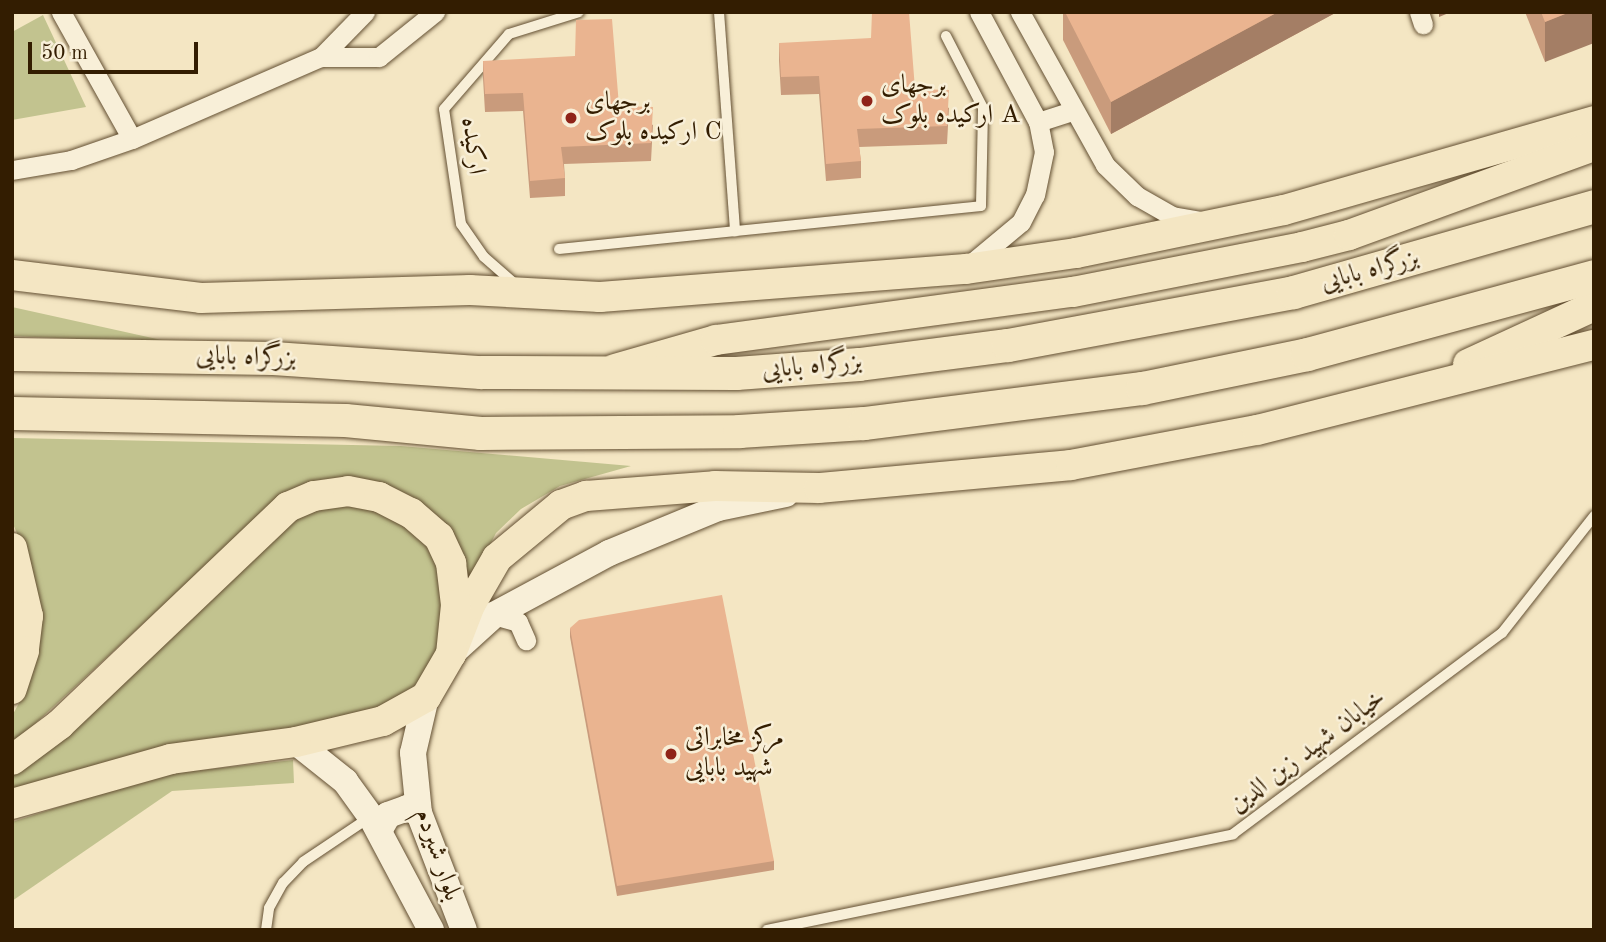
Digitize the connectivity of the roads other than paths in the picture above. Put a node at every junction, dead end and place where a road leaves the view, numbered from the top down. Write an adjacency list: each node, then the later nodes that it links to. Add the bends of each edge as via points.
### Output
1 (61, 12): 13 (street)
2 (365, 12): 9 (street)
3 (435, 12): 9 (street, via 379,57)
4 (579, 12): 23 (lane, ارکیده, via 509,34 444,109 461,224 484,257)
5 (719, 12): 18 (lane)
6 (979, 12): 12 (street)
7 (1020, 12): 10 (street)
8 (946, 36): 18 (lane, via 983,108 981,206)
9 (321, 57): 13 (street)
10 (1072, 111): 12 (street); 17 (street, via 1105,164 1137,196 1172,216)
11 (1594, 121): 17 (main road, via 1337,195)
12 (1038, 122): 20 (street, via 1044,152 1026,213)
13 (132, 139): 15 (street, via 71,160)
14 (1594, 146): 27 (main road, via 1349,235 1302,247 1073,292 716,340)
15 (12, 170)
16 (1594, 206): 27 (highway, بزرگراه بابایی, via 1293,292 1008,345 736,373)
17 (1215, 224): 20 (main road, via 1076,253)
18 (735, 231): 19 (lane)
19 (559, 249)
20 (966, 269): 23 (main road, via 600,298)
21 (12, 275): 23 (main road, via 201,298)
22 (1594, 276): 29 (highway, via 1307,354 1142,388 864,423 739,431 480,433 345,420)
23 (523, 291)
24 (1594, 306): 28 (main road)
25 (1594, 345): 28 (main road)
26 (12, 354): 27 (highway, بزرگراه بابایی, via 274,358 481,372)
27 (608, 371)
28 (1404, 394): 30 (main road, via 1257,430 1071,465)
29 (12, 413)
30 (819, 488): 33 (main road, via 718,509 609,552); 35 (main road, via 715,486 586,496 561,505 497,558 470,606)
31 (1594, 516): 46 (lane, خیابان شهید زین الدین, via 1502,633 1233,834)
32 (12, 548): 36 (main road, via 28,616)
33 (494, 615): 34 (street, via 518,622); 35 (main road)
34 (526, 640)
35 (451, 654): 37 (main road); 39 (main road, via 455,584 439,537 411,513 379,497 348,491 314,496 288,507 264,526 60,725)
36 (12, 689)
37 (426, 697): 38 (main road, via 383,721); 41 (main road, بلوار شیردم, via 413,753)
38 (305, 748): 40 (main road, via 171,759); 42 (main road, بلوار شیردم, via 345,782)
39 (12, 760)
40 (12, 804)
41 (428, 814): 42 (main road, via 407,808); 45 (main road, بلوار شیردم)
42 (375, 823): 43 (lane, via 303,862 283,883 269,908); 44 (main road, بلوار شیردم)
43 (266, 930)
44 (431, 930)
45 (464, 930)
46 (767, 930)

